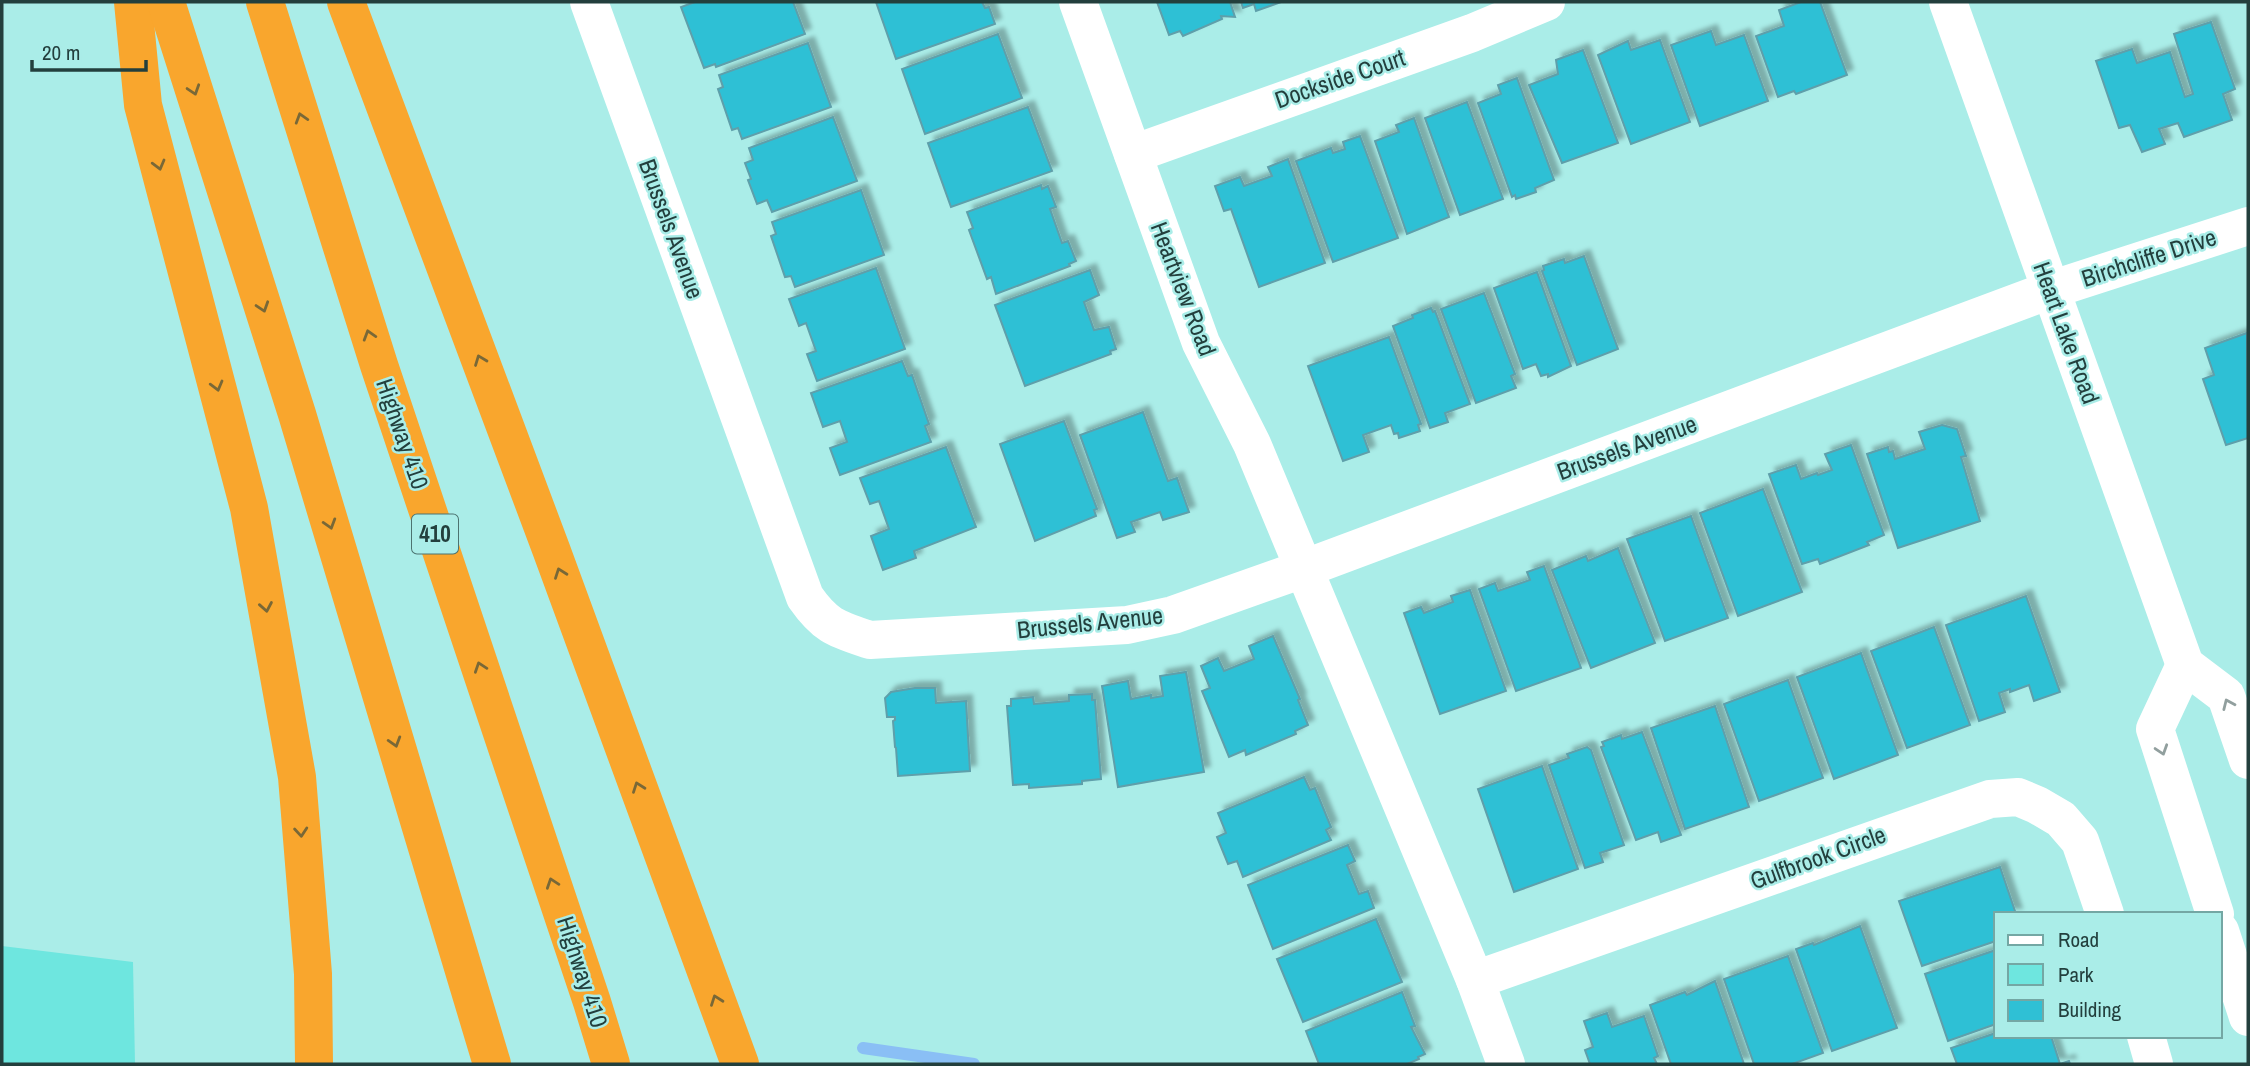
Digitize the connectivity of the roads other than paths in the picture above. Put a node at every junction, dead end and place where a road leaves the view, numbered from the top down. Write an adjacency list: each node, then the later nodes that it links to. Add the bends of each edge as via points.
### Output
1 (133, 2): 21 (highway, one-way to 21, via 144,105 249,508 297,777 313,974)
2 (166, 2): 22 (highway, one-way to 22, via 297,414)
3 (265, 2): 23 (highway, Highway 410 / 410, one-way to 3, via 379,365)
4 (346, 2): 24 (highway, one-way to 4)
5 (589, 2): 12 (street, Brussels Avenue, via 806,597 818,616 837,629 870,640 1127,625 1173,615)
6 (1079, 2): 9 (street, Heartview Road)
7 (1546, 2): 9 (street, Dockside Court, via 1472,33)
8 (1948, 2): 11 (street, Heart Lake Road)
9 (1133, 154): 12 (street, Heartview Road, via 1201,344 1252,444)
10 (2248, 226): 11 (street, Birchcliffe Drive)
11 (2050, 290): 12 (street, Brussels Avenue); 13 (street, Heart Lake Road)
12 (1303, 569): 18 (street)
13 (2185, 665): 14 (street, one-way to 13, via 2226,696); 16 (street, one-way to 16, via 2155,729)
14 (2248, 760)
15 (2104, 912): 18 (street, Gulfbrook Circle, via 2080,841 2061,819 2018,797 1990,799)
16 (2214, 912)
17 (2222, 937): 19 (street)
18 (1475, 980): 25 (street)
19 (2248, 1017)
20 (2148, 1038): 26 (street)
21 (314, 1064)
22 (492, 1064)
23 (611, 1064)
24 (740, 1064)
25 (1506, 1064)
26 (2154, 1064)

